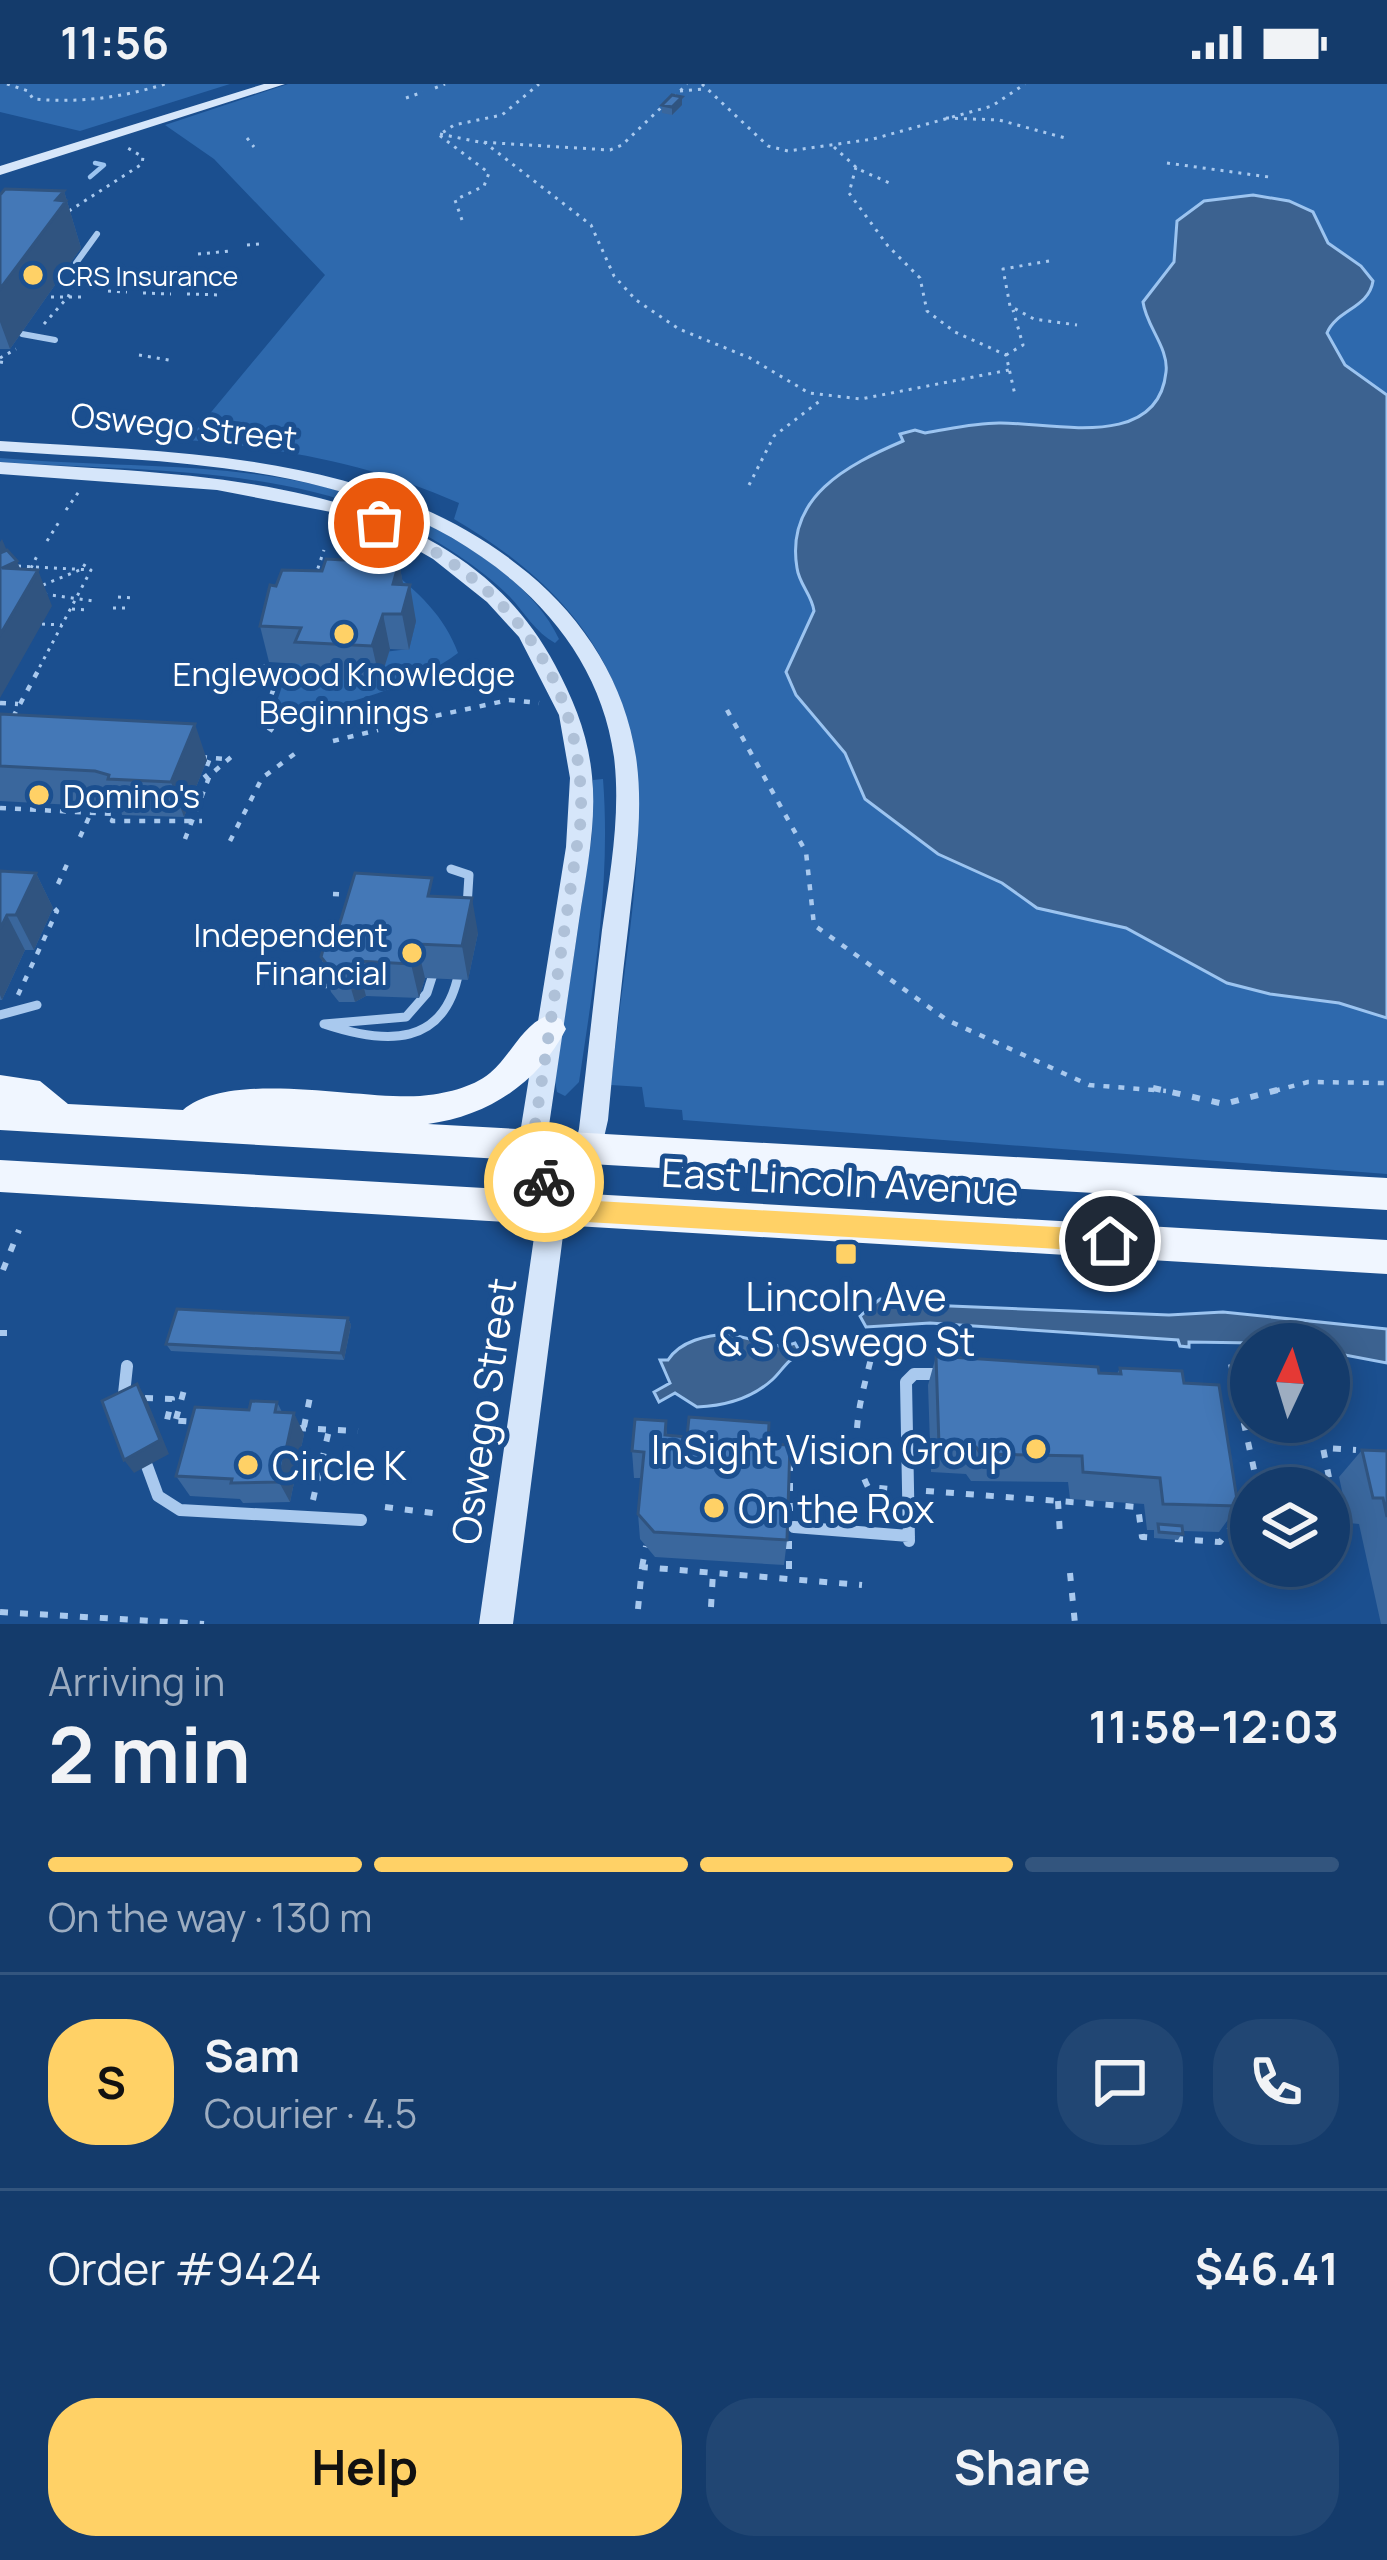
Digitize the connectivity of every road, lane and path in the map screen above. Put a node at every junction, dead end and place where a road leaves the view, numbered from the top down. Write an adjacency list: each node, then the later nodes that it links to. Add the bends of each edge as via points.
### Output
1 (7, 84): 2 (path, via 33,99 74,101)
2 (165, 84)
3 (240, 84): 22 (main road)
4 (278, 84): 25 (main road)
5 (446, 84): 10 (path)
6 (539, 84): 15 (path, via 506,113)
7 (687, 84): 11 (path)
8 (1025, 84): 14 (path, via 998,104)
9 (704, 86): 11 (path); 20 (path, via 772,148)
10 (435, 88)
11 (680, 91): 18 (path, via 616,148)
12 (423, 92): 13 (path)
13 (406, 98)
14 (936, 118): 17 (path, via 999,120); 20 (path)
15 (440, 134): 18 (path); 29 (path, via 489,173 484,186 454,200)
16 (247, 138): 21 (path)
17 (1069, 140)
18 (484, 142): 62 (path, via 586,220 615,279 650,310)
19 (117, 145): 28 (path, via 142,163)
20 (832, 145): 24 (path)
21 (254, 147)
22 (0, 159)
23 (1168, 163): 26 (path)
24 (856, 167): 27 (path); 58 (path, via 848,191 920,278 927,311)
25 (0, 171)
26 (1270, 177)
27 (893, 185)
28 (61, 214)
29 (462, 220)
30 (98, 234): 36 (lane)
31 (260, 244): 32 (path)
32 (247, 245)
33 (231, 251): 34 (path)
34 (198, 254)
35 (1049, 261): 51 (path, via 1002,271)
36 (79, 264): 37 (path)
37 (77, 279): 38 (path); 39 (path)
38 (89, 279)
39 (73, 287): 40 (path); 48 (path)
40 (86, 287)
41 (107, 291): 42 (path)
42 (127, 292)
43 (143, 293): 44 (path)
44 (171, 294)
45 (187, 294): 46 (path)
46 (220, 296)
47 (51, 297): 48 (path)
48 (68, 297): 49 (path); 50 (path)
49 (82, 297)
50 (60, 308): 52 (path); 52 (path, via 69,311)
51 (1013, 310): 53 (path); 58 (path, via 1023,346)
52 (55, 313): 54 (path)
53 (1077, 325)
54 (38, 330)
55 (22, 334): 56 (lane)
56 (55, 340)
57 (139, 355): 59 (path)
58 (1006, 355): 60 (path)
59 (169, 360)
60 (1009, 370): 61 (path); 62 (path, via 881,396)
61 (1015, 395)
62 (824, 398): 65 (path, via 774,436)
63 (0, 446): 138 (main road, Oswego Street, via 242,463 351,485 469,537 553,605 608,697 626,780 627,831)
64 (0, 468): 131 (main road, Oswego Street, via 201,482 314,500 428,547 509,611 564,699 581,778)
65 (748, 485)
66 (80, 489): 67 (path)
67 (66, 510)
68 (59, 522): 69 (path)
69 (46, 541)
70 (324, 550): 77 (path)
71 (15, 553): 74 (path, via 8,566)
72 (38, 554): 74 (path)
73 (87, 560): 75 (path)
74 (31, 567): 75 (path); 76 (path)
75 (82, 569): 80 (path, via 91,570); 80 (path, via 27,591)
76 (29, 579)
77 (312, 586)
78 (118, 597): 79 (path)
79 (135, 598)
80 (75, 600): 81 (path); 84 (path)
81 (94, 601)
82 (113, 608): 83 (path)
83 (130, 608)
84 (70, 609): 85 (path); 87 (path)
85 (90, 610)
86 (42, 624): 87 (path)
87 (62, 625): 92 (path)
88 (262, 666): 90 (path, via 282,667)
89 (256, 677): 90 (path)
90 (278, 678): 98 (path, via 261,723)
91 (0, 703): 92 (path)
92 (20, 704): 96 (path)
93 (541, 704): 95 (path, via 509,700)
94 (728, 710): 132 (path, via 806,852 814,925 955,1024 1089,1085 1153,1088 1211,1103 1320,1081)
95 (421, 719)
96 (9, 723)
97 (378, 730): 99 (path)
98 (273, 731)
99 (332, 741)
100 (237, 752): 104 (path)
101 (297, 752): 112 (path, via 262,775)
102 (192, 757): 103 (path)
103 (210, 758): 104 (path); 105 (path)
104 (225, 758): 105 (path)
105 (208, 780): 108 (path)
106 (0, 808): 107 (path)
107 (91, 812): 108 (path, via 115,814 112,821); 110 (path)
108 (192, 821): 109 (path); 111 (path)
109 (202, 821)
110 (80, 837)
111 (185, 838)
112 (230, 841)
113 (69, 860): 115 (path)
114 (451, 869): 117 (lane, via 469,875)
115 (58, 884)
116 (333, 894): 119 (path, via 360,896)
117 (466, 899): 120 (lane); 121 (lane)
118 (50, 904): 123 (path, via 58,909)
119 (357, 905)
120 (453, 910)
121 (468, 918)
122 (23, 955): 123 (path)
123 (37, 955): 128 (path)
124 (461, 957): 125 (lane, via 452,1004 432,1027 386,1033 324,1024 413,1016 427,1000)
125 (437, 959)
126 (342, 971): 127 (path, via 330,986)
127 (306, 985)
128 (14, 1004)
129 (37, 1005): 130 (lane)
130 (0, 1015)
131 (549, 1029): 136 (main road, via 501,1085 454,1106 253,1103); 137 (main road, Oswego Street)
132 (1387, 1083)
133 (0, 1089): 135 (main road, via 28,1091)
134 (0, 1114): 135 (main road, East Lincoln Avenue)
135 (60, 1118): 136 (main road, East Lincoln Avenue)
136 (170, 1124): 137 (main road, East Lincoln Avenue)
137 (532, 1146): 138 (main road, East Lincoln Avenue); 141 (main road, Oswego Street)
138 (588, 1148): 140 (main road, East Lincoln Avenue); 141 (main road, Oswego Street)
139 (0, 1176): 141 (main road, East Lincoln Avenue)
140 (1387, 1194)
141 (552, 1209): 143 (main road, East Lincoln Avenue); 184 (main road, Oswego Street)
142 (19, 1230): 144 (path)
143 (1387, 1257)
144 (3, 1270)
145 (875, 1342): 158 (path)
146 (127, 1366): 151 (lane)
147 (949, 1375): 171 (lane, via 914,1374 906,1382 909,1538)
148 (184, 1390): 152 (path)
149 (135, 1397): 152 (path, via 173,1395 167,1420)
150 (310, 1397): 155 (path)
151 (124, 1408)
152 (176, 1421): 153 (path)
153 (207, 1422)
154 (284, 1427): 155 (path)
155 (304, 1428): 156 (path)
156 (329, 1430): 157 (path); 167 (path, via 312,1504)
157 (358, 1431)
158 (854, 1449): 163 (path, via 868,1487); 178 (path, via 790,1443)
159 (1356, 1450): 161 (path, via 1323,1448)
160 (147, 1466): 170 (lane, via 158,1496 180,1510)
161 (1329, 1467)
162 (994, 1483): 165 (path)
163 (890, 1489)
164 (926, 1491): 165 (path)
165 (995, 1496): 166 (path)
166 (1058, 1501): 172 (path, via 1138,1507 1142,1537 1220,1542); 173 (path)
167 (332, 1505)
168 (385, 1508): 169 (path)
169 (441, 1514)
170 (361, 1520)
171 (794, 1527)
172 (1230, 1529)
173 (1060, 1535)
174 (646, 1546): 175 (path)
175 (642, 1567): 176 (path); 181 (path)
176 (713, 1573): 178 (path); 180 (path)
177 (1070, 1573): 185 (path)
178 (789, 1579): 179 (path)
179 (862, 1585)
180 (711, 1607)
181 (638, 1609)
182 (0, 1612): 183 (path)
183 (204, 1624)
184 (496, 1624)
185 (1075, 1624)

